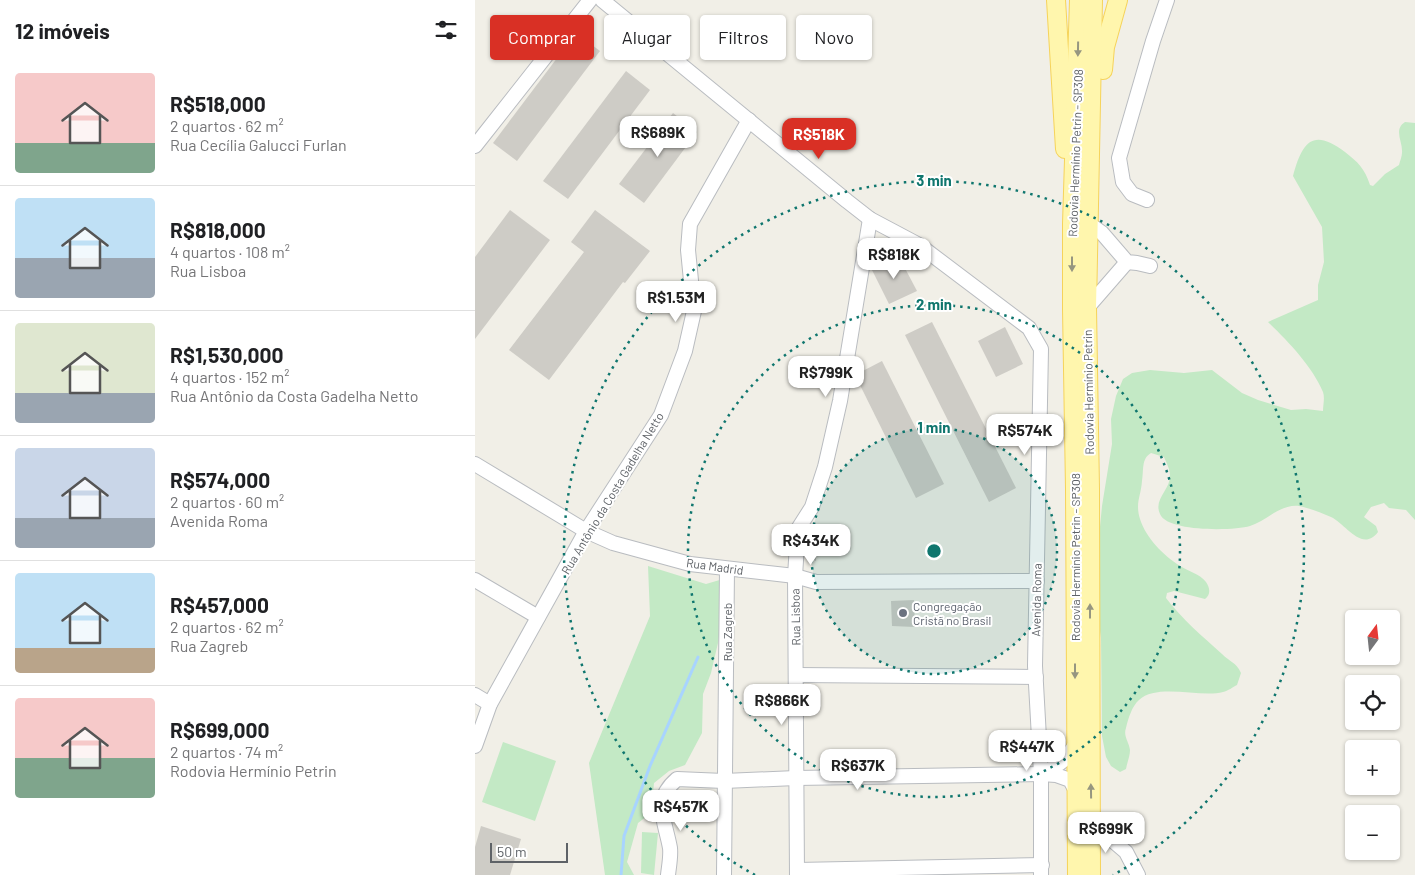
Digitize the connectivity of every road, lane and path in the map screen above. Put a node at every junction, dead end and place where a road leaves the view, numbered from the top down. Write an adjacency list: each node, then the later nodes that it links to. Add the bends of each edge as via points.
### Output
1 (590, 0): 9 (street)
2 (602, 0): 8 (street)
3 (1056, 0): 12 (main road, via 1061,92)
4 (1079, 0): 12 (main road, Rodovia Hermínio Petrin - SP308, one-way to 12)
5 (1093, 0): 12 (main road, Rodovia Hermínio Petrin)
6 (1118, 0): 12 (main road, via 1105,47 1093,186)
7 (1167, 0): 10 (street, via 1119,158 1123,182 1132,194)
8 (749, 120): 11 (street); 17 (street, Rua Antônio da Costa Gadelha Netto, via 690,224 688,250 694,311 685,351 661,415)
9 (475, 146)
10 (1147, 200)
11 (870, 219): 19 (street, Rua Lisboa, via 840,401 812,507 798,529); 21 (street, Avenida Roma, via 919,246 1029,328 1041,349)
12 (1083, 220): 13 (street, via 1102,233); 15 (main road, Rodovia Hermínio Petrin); 27 (main road, Rodovia Hermínio Petrin - SP308, one-way to 27)
13 (1127, 262): 14 (street); 15 (street)
14 (1150, 266)
15 (1087, 308): 33 (main road, Rodovia Hermínio Petrin, one-way to 15)
16 (475, 464): 17 (street, Rua Madrid)
17 (586, 531): 18 (street, Rua Madrid, via 633,549 690,564); 22 (street, Rua Antônio da Costa Gadelha Netto)
18 (727, 569): 19 (street, Rua Madrid); 31 (street, Rua Zagreb)
19 (795, 576): 21 (street, Rua Madrid, via 815,582); 23 (street, Rua Lisboa)
20 (475, 580): 22 (street)
21 (1037, 581): 24 (street, Avenida Roma)
22 (538, 618): 26 (street, Rua Antônio da Costa Gadelha Netto)
23 (796, 675): 24 (street); 30 (street, Rua Lisboa)
24 (1036, 677): 29 (street, Avenida Roma)
25 (475, 695): 26 (street)
26 (490, 704): 28 (street, Rua Antônio da Costa Gadelha Netto)
27 (1076, 743): 29 (street, via 1059,765); 32 (main road, Rodovia Hermínio Petrin - SP308)
28 (475, 746)
29 (1041, 774): 30 (street); 32 (street, via 1070,780); 34 (street, Avenida Roma)
30 (797, 778): 31 (street); 35 (street, Rua Lisboa)
31 (724, 781): 36 (street, via 677,779 667,787 662,801 670,850); 37 (street, Rua Zagreb)
32 (1076, 790): 38 (main road, Rodovia Hermínio Petrin - SP308)
33 (1091, 822): 39 (main road, Rodovia Hermínio Petrin); 40 (street, via 1126,852)
34 (1041, 870): 35 (street)
35 (797, 873)
36 (668, 875)
37 (724, 875)
38 (1077, 875)
39 (1091, 875)
40 (1137, 875)

